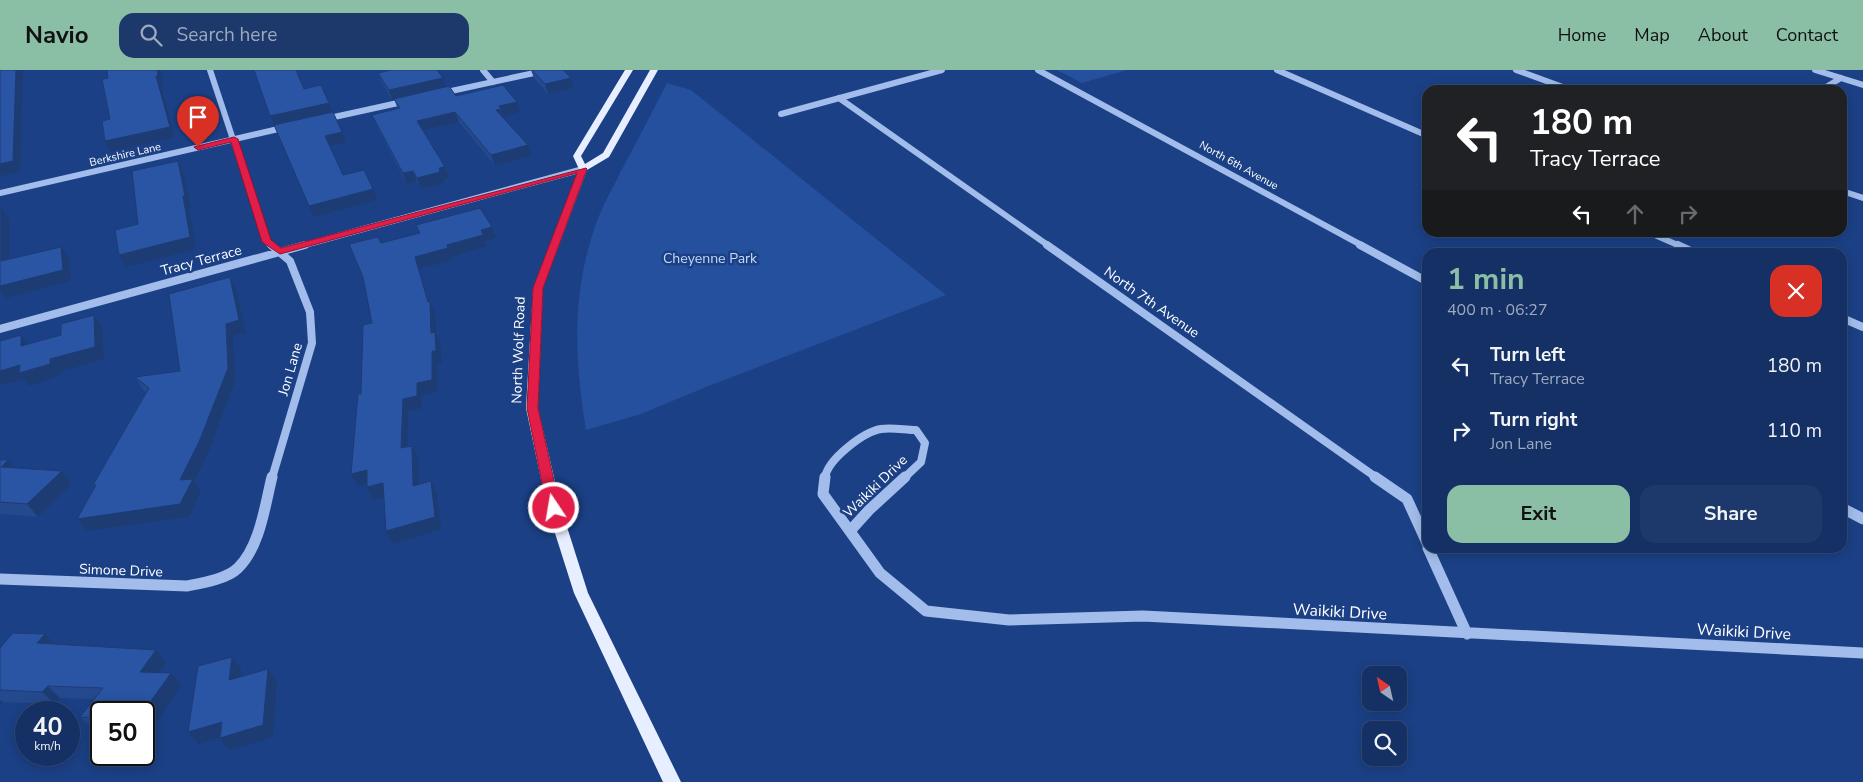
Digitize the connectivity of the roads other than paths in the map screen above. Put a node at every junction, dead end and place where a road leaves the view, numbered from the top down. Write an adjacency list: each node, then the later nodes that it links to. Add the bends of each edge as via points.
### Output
1 (210, 70): 23 (street, Jon Lane)
2 (482, 70): 12 (street)
3 (548, 70): 12 (street)
4 (629, 70): 24 (main road, North Wolf Road, via 577,156)
5 (654, 70): 24 (main road, via 606,155)
6 (942, 70): 17 (street)
7 (1038, 70): 31 (street, North 6th Avenue)
8 (1276, 70): 22 (street)
9 (1516, 70): 13 (street)
10 (1815, 70): 11 (street)
11 (1841, 78): 14 (street); 15 (street)
12 (492, 82): 16 (street)
13 (1557, 85)
14 (1829, 85)
15 (1863, 85)
16 (435, 95)
17 (839, 98): 19 (street); 38 (street, North 7th Avenue, via 1407,499)
18 (416, 99): 20 (street)
19 (781, 114)
20 (320, 120)
21 (292, 126): 23 (street, Berkshire Lane)
22 (1422, 133)
23 (234, 139): 26 (street, Berkshire Lane); 30 (street, Jon Lane, via 267,242)
24 (583, 169): 30 (street, Tracy Terrace); 44 (main road, North Wolf Road, via 538,288 532,408 554,508 581,593)
25 (1847, 192): 27 (street)
26 (0, 193)
27 (1863, 198)
28 (1660, 237): 29 (street)
29 (1685, 248)
30 (280, 251): 34 (street, Tracy Terrace); 40 (street, Jon Lane, via 290,262 310,312 312,343 279,449 257,539)
31 (1422, 279)
32 (1847, 320): 33 (street)
33 (1863, 327)
34 (0, 329)
35 (1847, 511): 36 (street)
36 (1863, 519)
37 (850, 531): 37 (street, Waikiki Drive, via 921,462 925,443 916,430 881,429 854,441 826,471 823,494); 42 (street, Waikiki Drive, via 880,573 926,611 1010,620 1143,616)
38 (1422, 533)
39 (1431, 553): 42 (street, North 7th Avenue)
40 (238, 568): 41 (street, Simone Drive, via 214,580 187,586)
41 (0, 579)
42 (1467, 634): 43 (street, Waikiki Drive)
43 (1863, 653)
44 (672, 782)

